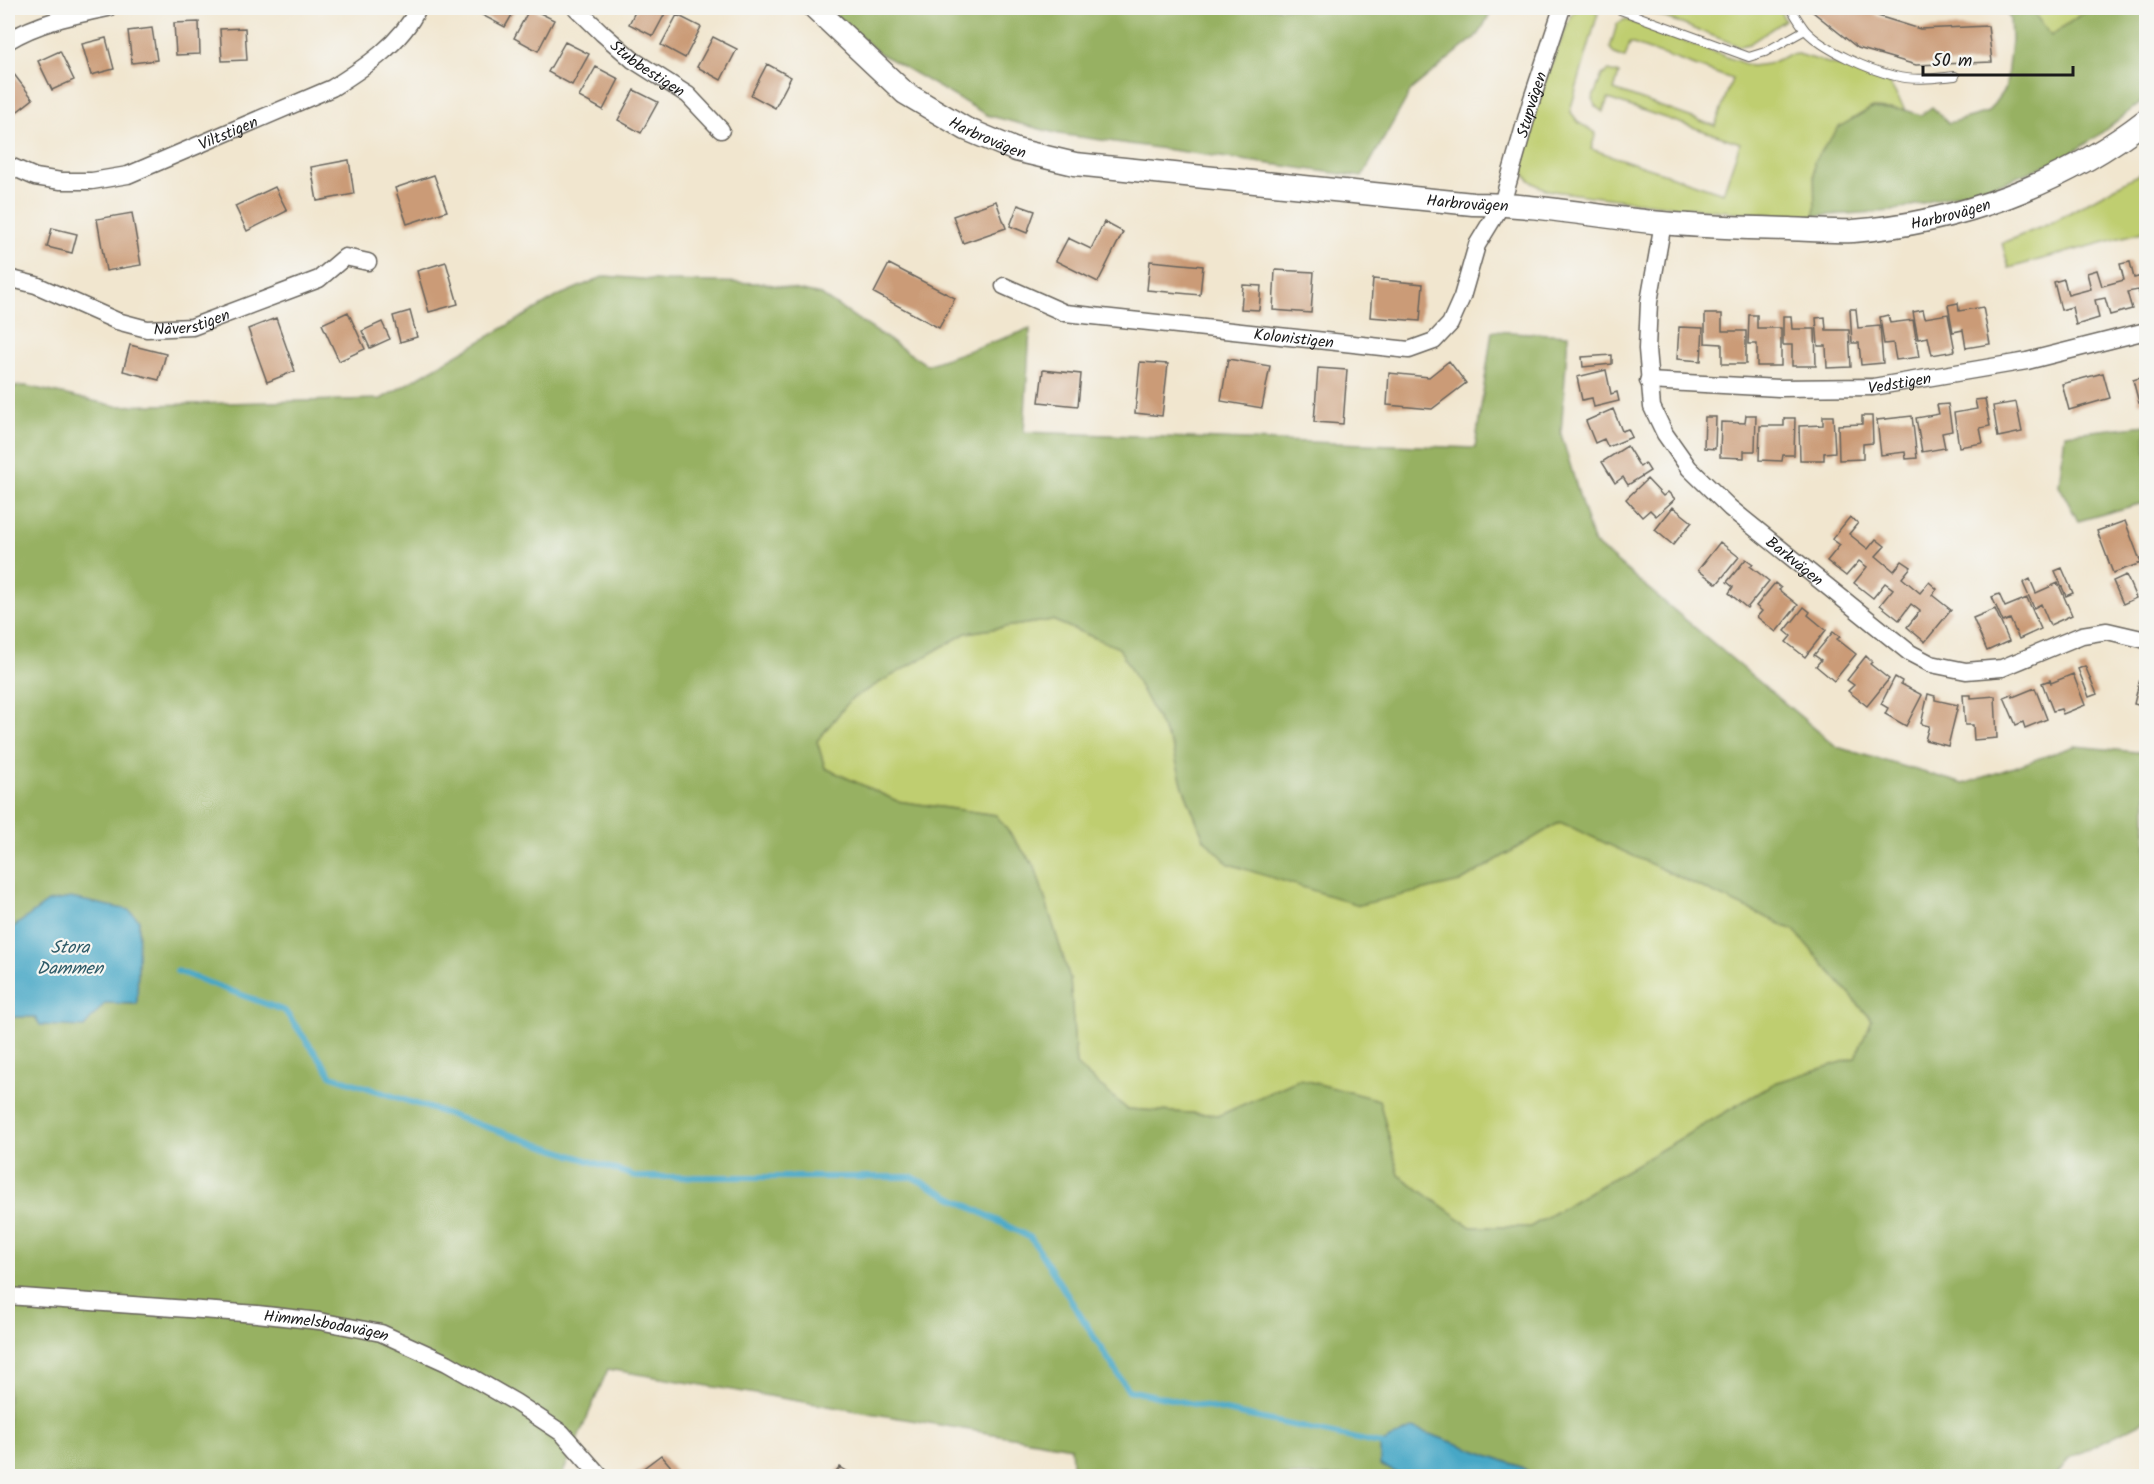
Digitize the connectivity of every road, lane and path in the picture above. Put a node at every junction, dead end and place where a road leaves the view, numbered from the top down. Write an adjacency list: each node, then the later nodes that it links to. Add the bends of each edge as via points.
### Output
1 (108, 8): 9 (street, via 66,17)
2 (418, 8): 13 (street, Viltstigen, via 386,48 332,88 128,175 61,181 35,177)
3 (576, 8): 12 (street, Stubbestigen, via 633,60 688,95)
4 (815, 8): 14 (street, Harbrovägen, via 905,93 966,129 1016,150 1075,164)
5 (1562, 8): 14 (street, Stupvägen)
6 (1616, 8): 8 (lane, via 1749,57)
7 (1791, 8): 8 (lane)
8 (1805, 30): 10 (lane, via 1842,56 1895,76)
9 (8, 41)
10 (1955, 76)
11 (2146, 120): 15 (street, Harbrovägen, via 2085,162 2042,182 1962,212 1924,221 1852,231)
12 (721, 130)
13 (8, 165)
14 (1502, 204): 15 (street, Harbrovägen); 18 (street, Kolonistigen, via 1477,245 1450,324 1434,341 1409,350 1065,313)
15 (1663, 223): 20 (street, Barkvägen, via 1649,302)
16 (368, 262): 17 (street, Näverstigen, via 345,257 319,279 192,327 147,329 117,321 36,285)
17 (8, 278)
18 (1004, 286)
19 (2146, 331): 20 (street, Vedstigen, via 2027,361 1873,387 1779,388)
20 (1648, 381): 21 (street, Barkvägen, via 1656,416 1689,468 1730,508 1910,653 1931,664 1966,671 2002,668 2082,635 2107,631)
21 (2146, 640)
22 (8, 1296): 23 (street, Himmelsbodavägen, via 257,1314 381,1333 447,1363 515,1402 562,1433)
23 (600, 1476)

